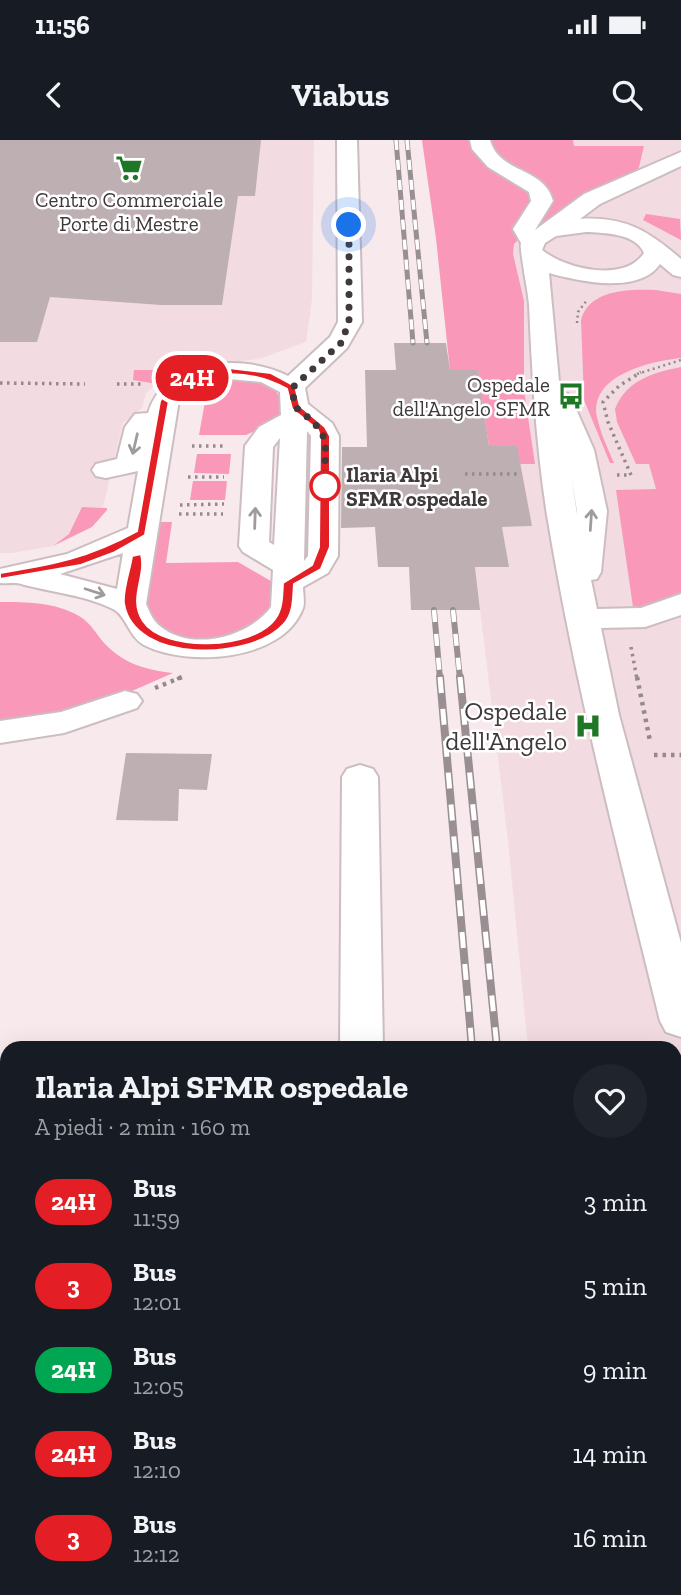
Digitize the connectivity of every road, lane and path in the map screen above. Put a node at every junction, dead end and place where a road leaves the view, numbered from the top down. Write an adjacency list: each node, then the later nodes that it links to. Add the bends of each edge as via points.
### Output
1 (347, 140): 14 (street, via 349,322)
2 (480, 140): 8 (street, via 493,161 539,189 542,201 524,229)
3 (651, 149): 6 (street)
4 (681, 158): 6 (street)
5 (681, 170): 7 (street, via 645,182 611,203 611,219)
6 (646, 172): 8 (street, via 592,199)
7 (627, 232): 8 (street, via 583,226); 9 (street)
8 (536, 242): 11 (street, via 538,260 558,270); 13 (street)
9 (653, 248): 10 (street); 11 (street, via 656,254 649,264)
10 (681, 270)
11 (617, 275): 12 (street); 13 (street, via 569,292)
12 (681, 281)
13 (543, 323): 38 (street, via 558,485)
14 (336, 347): 16 (street); 19 (street)
15 (681, 360): 22 (path, via 643,370 615,387 603,402 631,475)
16 (249, 372): 19 (street, via 268,375); 20 (street, via 192,378 168,393)
17 (0, 383): 18 (path)
18 (85, 384)
19 (294, 405): 34 (street, one-way to 19, via 254,546 259,446); 34 (street, via 325,436 324,547 317,566)
20 (162, 411): 28 (street); 28 (street, one-way to 28, via 140,424 129,465 106,474)
21 (465, 474): 23 (path)
22 (606, 474)
23 (531, 475)
24 (188, 477): 25 (path)
25 (235, 477)
26 (351, 477): 27 (path)
27 (399, 477)
28 (150, 480): 33 (street)
29 (233, 504): 30 (path)
30 (184, 505)
31 (172, 514): 32 (path)
32 (232, 514)
33 (142, 532): 35 (street, via 77,563); 36 (street)
34 (288, 575): 36 (street, via 287,608 278,624 245,642 225,646 176,645 154,637 139,624)
35 (5, 576): 36 (street, one-way to 36, via 81,587)
36 (130, 604)
37 (681, 604): 38 (street, via 645,617)
38 (582, 616): 45 (street, via 620,793)
39 (188, 674): 40 (path)
40 (125, 701): 41 (street, via 92,717 53,727)
41 (0, 732)
42 (654, 755): 43 (path)
43 (681, 755)
44 (360, 777): 46 (street)
45 (681, 1021)
46 (362, 1041)

